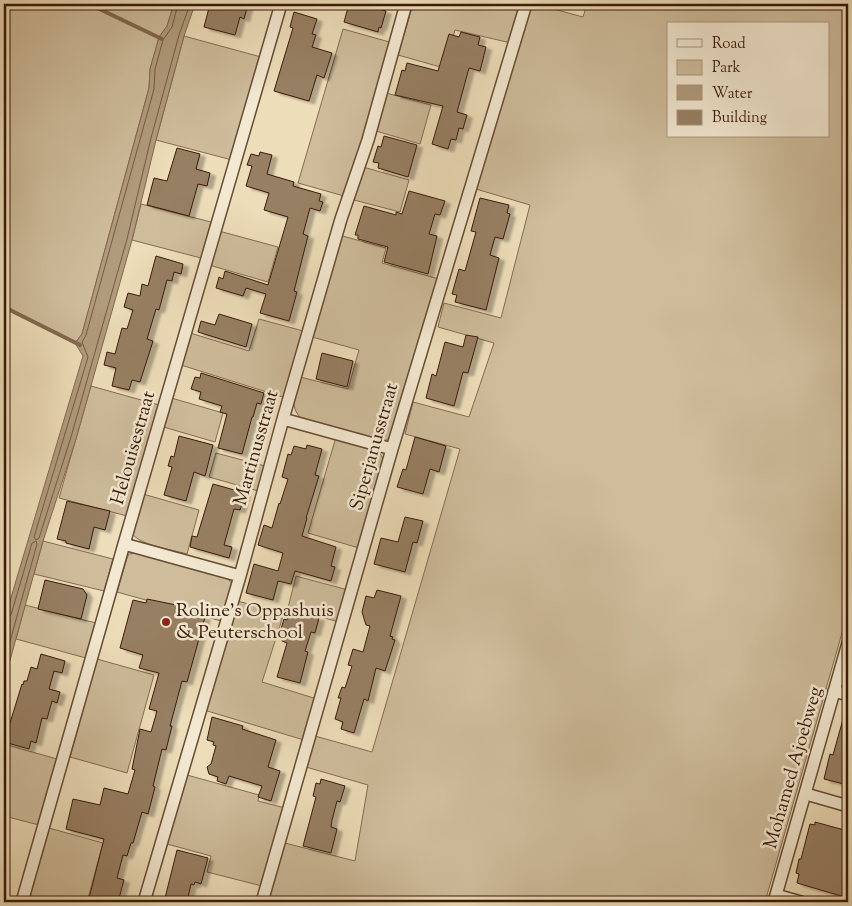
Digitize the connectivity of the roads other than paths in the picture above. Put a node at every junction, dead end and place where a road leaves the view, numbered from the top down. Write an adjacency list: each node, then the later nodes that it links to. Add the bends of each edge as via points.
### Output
1 (281, 4): 6 (street, Helouisestraat)
2 (406, 4): 4 (street, Martinusstraat)
3 (526, 4): 5 (street, Siperjanusstraat)
4 (283, 419): 5 (street); 7 (street, Martinusstraat)
5 (392, 449): 16 (street, Siperjanusstraat)
6 (124, 544): 7 (street); 14 (street, Helouisestraat)
7 (240, 576): 15 (street, Martinusstraat)
8 (848, 643): 9 (street, Mohamed Ajoebweg)
9 (834, 691): 10 (street); 11 (street, Mohamed Ajoebweg)
10 (848, 695)
11 (806, 794): 12 (street); 13 (street, Mohamed Ajoebweg)
12 (848, 806)
13 (775, 899): 17 (street)
14 (22, 902)
15 (144, 902)
16 (262, 902)
17 (801, 902)

